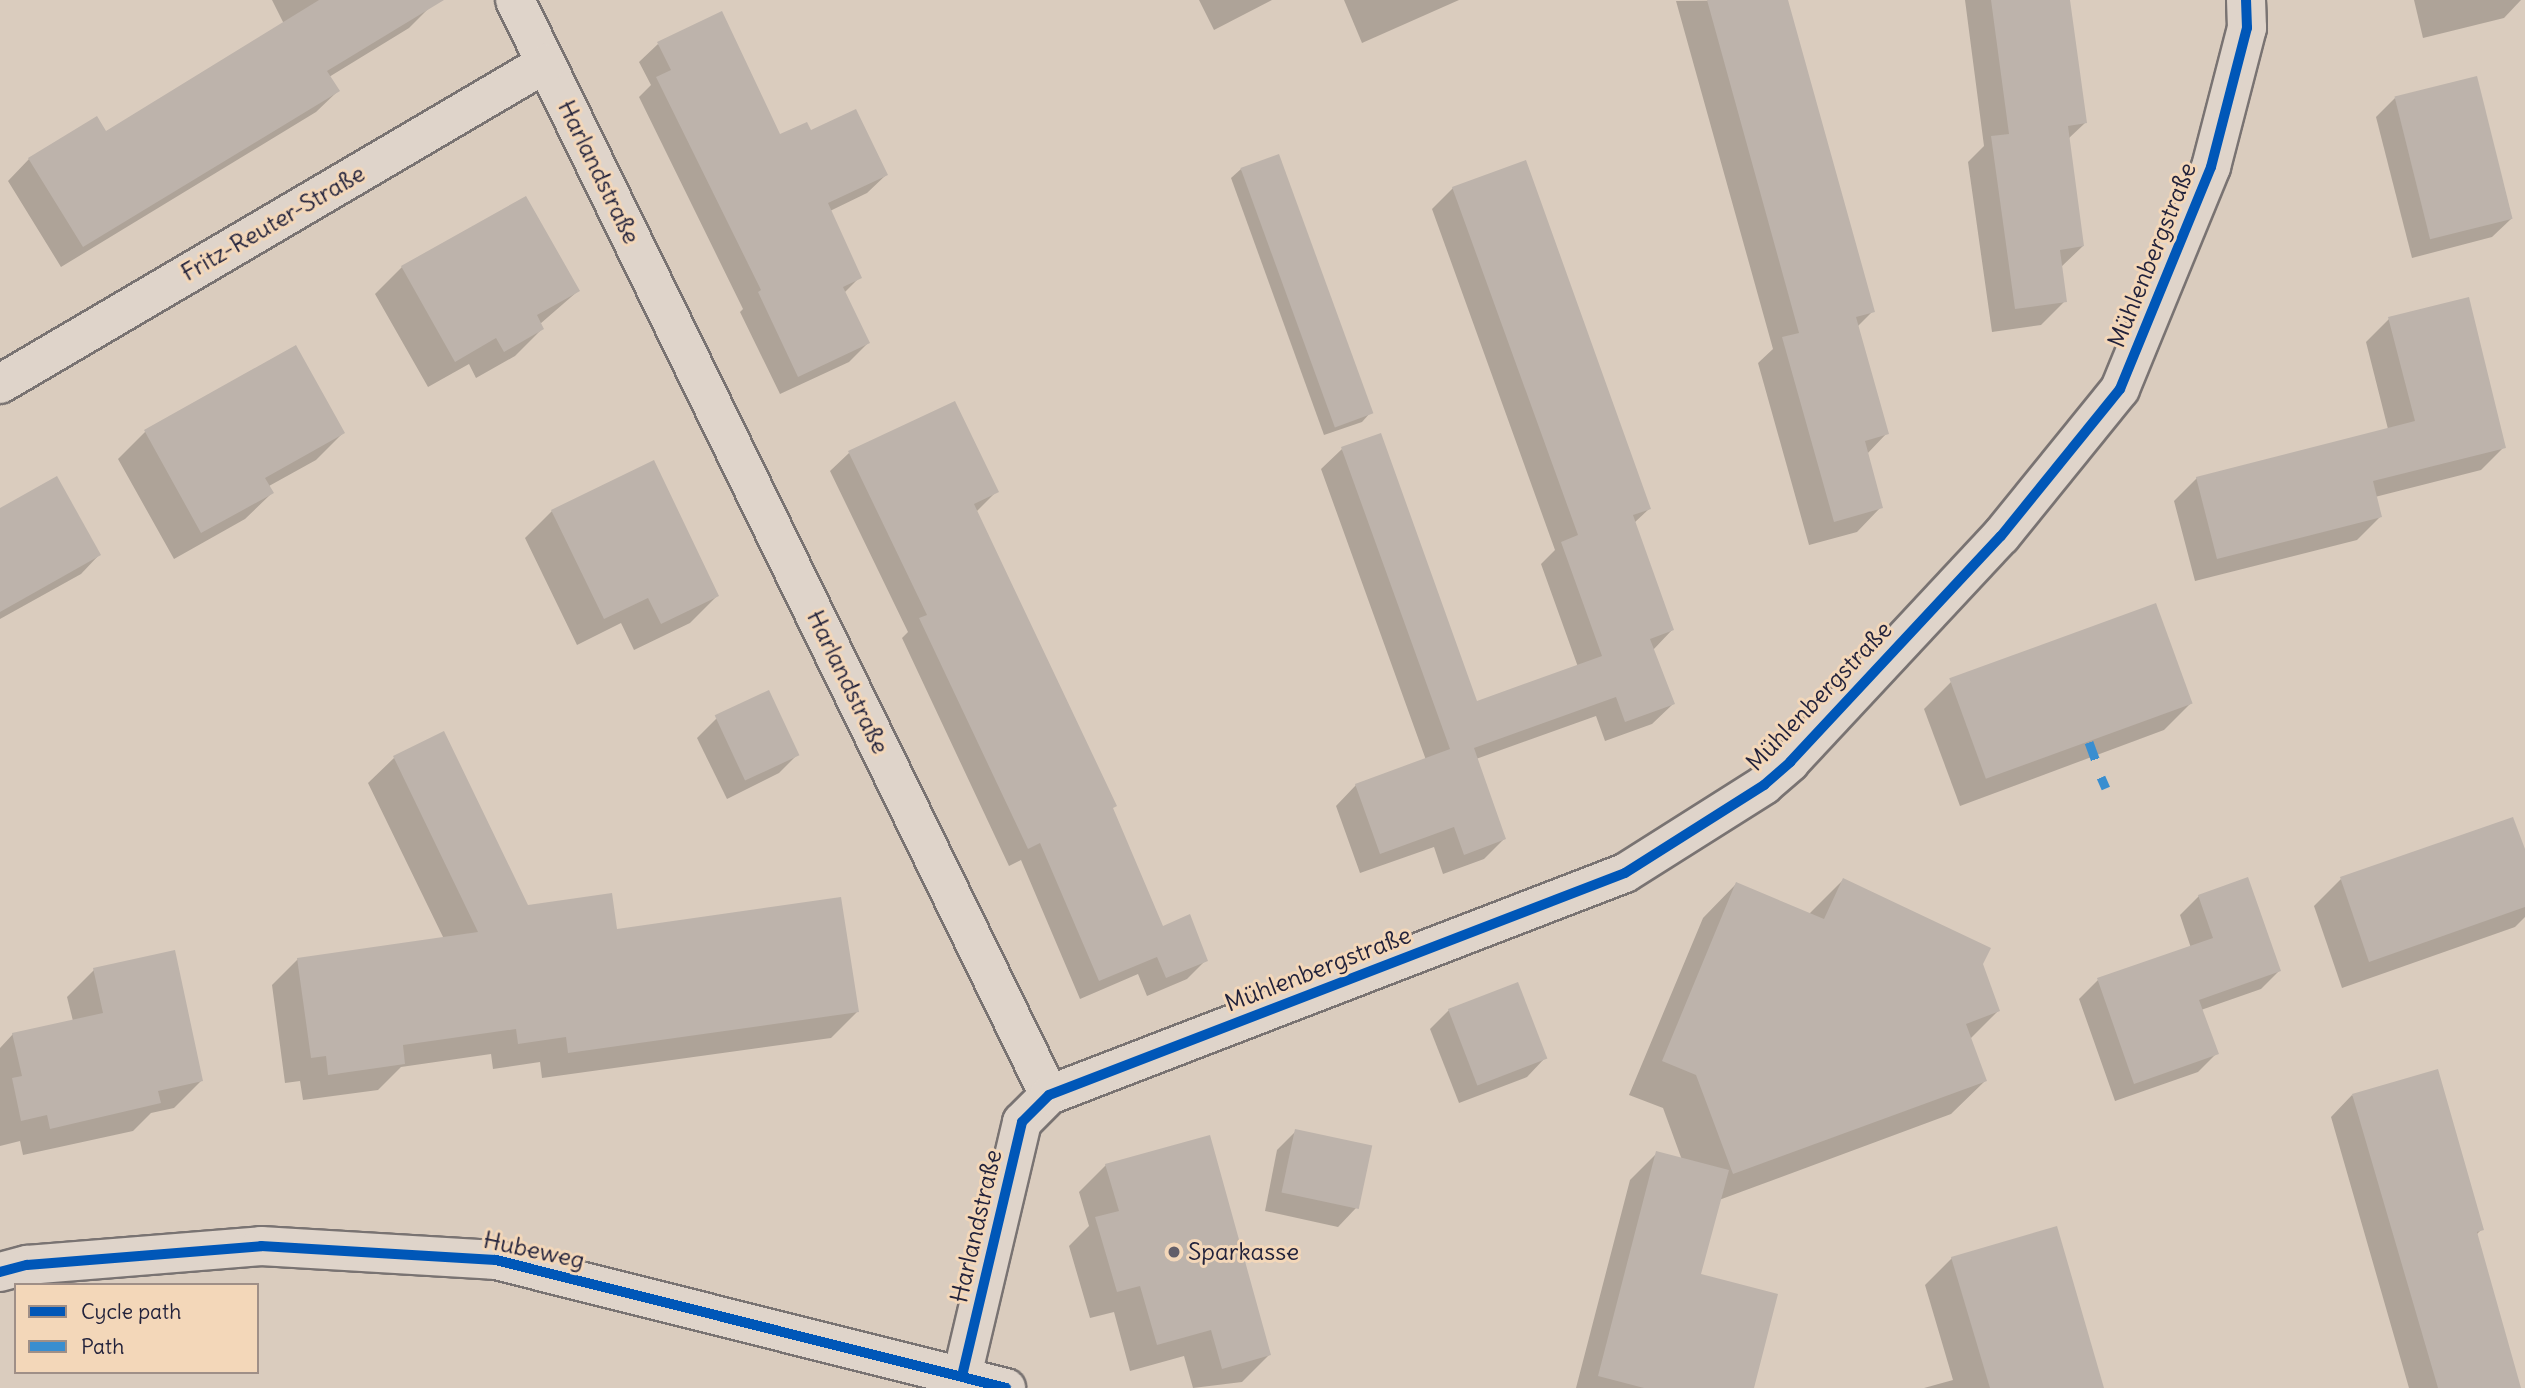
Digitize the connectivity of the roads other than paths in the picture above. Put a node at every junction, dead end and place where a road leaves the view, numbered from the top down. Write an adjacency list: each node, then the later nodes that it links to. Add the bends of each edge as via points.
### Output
1 (515, 0): 3 (street, Harlandstraße)
2 (2246, 0): 5 (street, Mühlenbergstraße, via 2247,28 2211,167 2120,389 2001,536 1790,762 1764,785 1625,873)
3 (546, 63): 4 (street, Fritz-Reuter-Straße); 5 (street, Harlandstraße)
4 (0, 384)
5 (1049, 1095): 7 (street, Harlandstraße, via 1022,1122)
6 (0, 1272): 7 (street, Hubeweg, via 27,1265 261,1246 496,1260)
7 (962, 1376): 8 (street, Hubeweg)
8 (1006, 1388)

